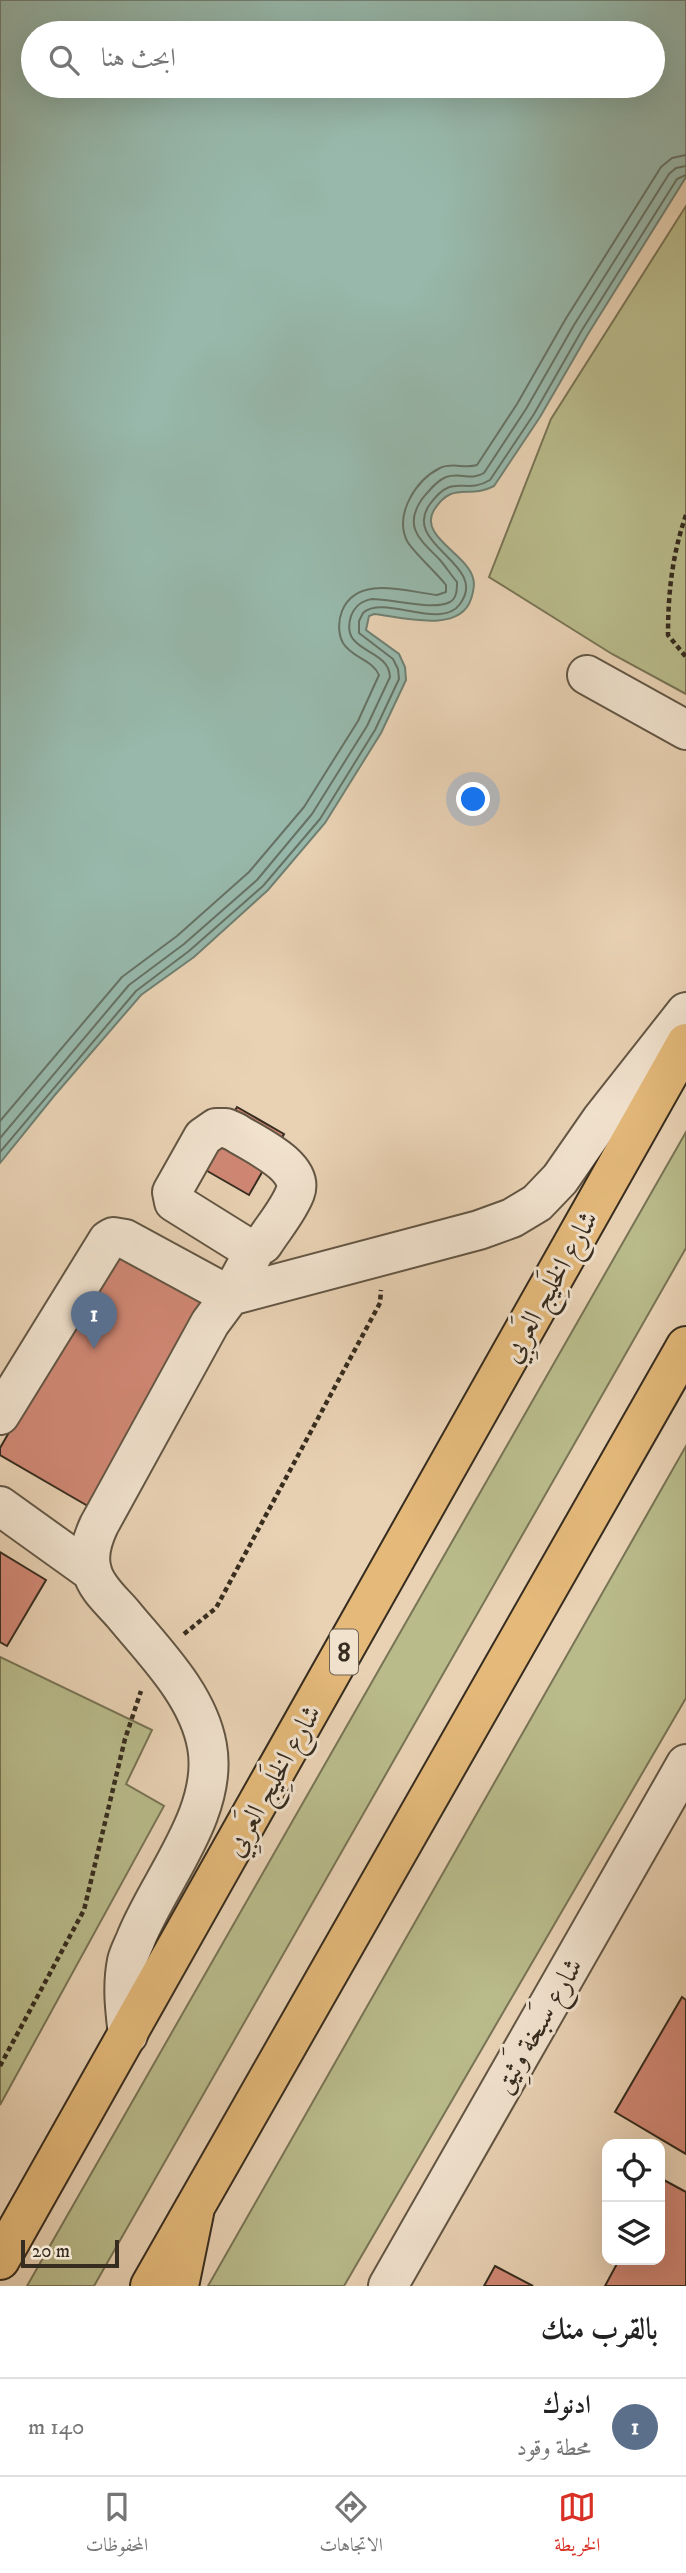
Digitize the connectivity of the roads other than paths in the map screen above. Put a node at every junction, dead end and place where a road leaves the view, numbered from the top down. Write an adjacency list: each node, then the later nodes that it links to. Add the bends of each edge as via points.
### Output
1 (587, 675): 2 (street)
2 (686, 730)
3 (686, 1012): 8 (street, via 537,1203 479,1230)
4 (686, 1043): 14 (main road, شارع الخَلِيج العَربِي / 8)
5 (174, 1202): 6 (street, via 243,1245); 6 (street, via 172,1192 204,1137 216,1128 235,1132 288,1166 296,1178 295,1193); 7 (street)
6 (257, 1248): 8 (street)
7 (148, 1250): 8 (street); 10 (street, via 120,1237 108,1240)
8 (230, 1296): 12 (street, via 210,1323 99,1525 90,1551)
9 (686, 1346): 15 (main road)
10 (0, 1415)
11 (0, 1506): 12 (street)
12 (92, 1572): 14 (street, via 187,1696 200,1719 210,1766 202,1809 127,1960)
13 (686, 1763): 19 (street, شارع سَبخة وَثِيق)
14 (128, 2035): 16 (main road, شارع الخَلِيج العَربِي / 8)
15 (196, 2207): 17 (main road); 18 (main road)
16 (0, 2260)
17 (150, 2286)
18 (179, 2286)
19 (388, 2286)

